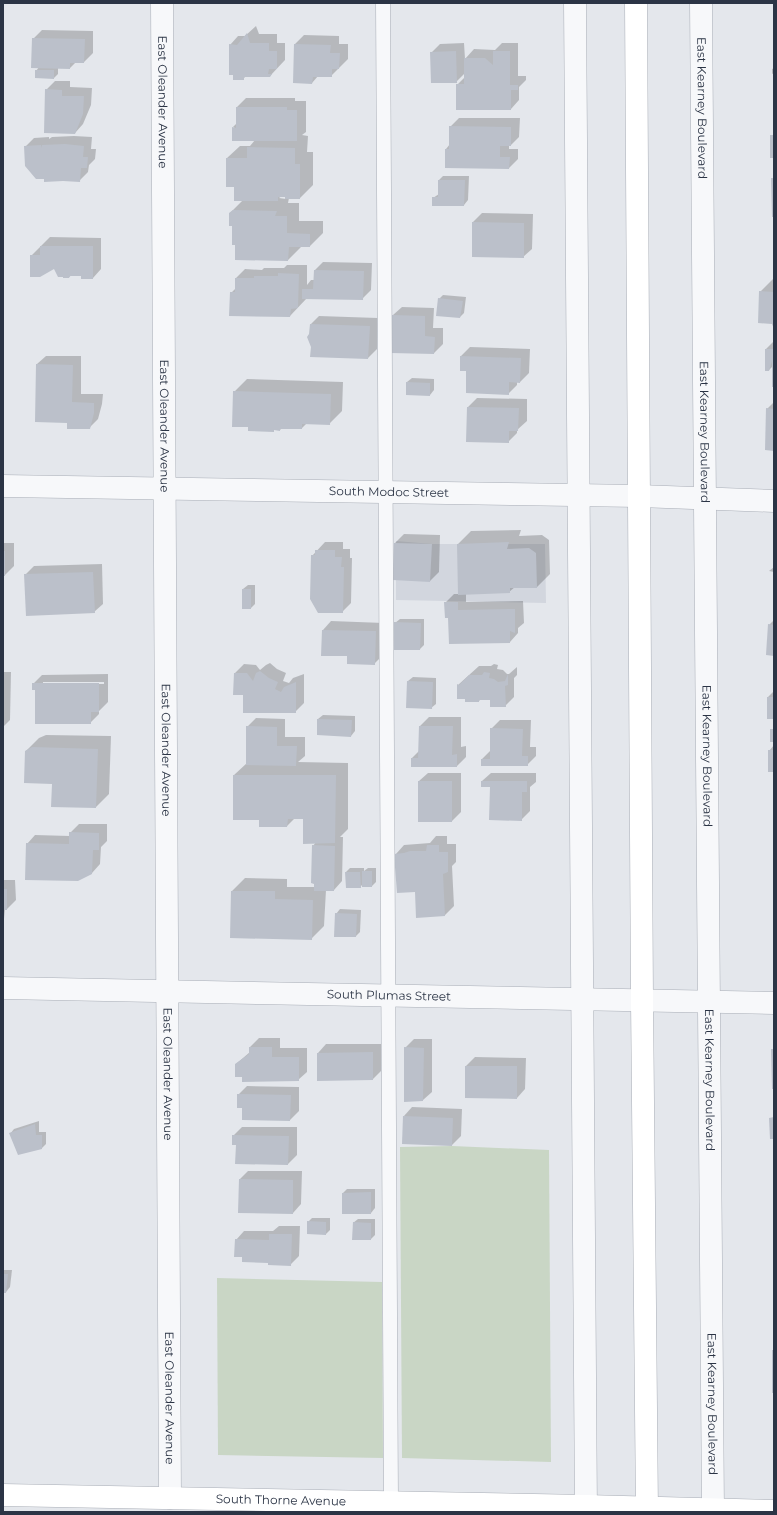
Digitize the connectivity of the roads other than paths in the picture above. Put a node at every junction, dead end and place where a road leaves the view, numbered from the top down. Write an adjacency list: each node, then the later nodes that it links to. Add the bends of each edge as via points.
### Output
1 (162, 3): 7 (street, East Oleander Avenue)
2 (382, 3): 8 (lane)
3 (575, 3): 9 (street)
4 (636, 3): 10 (main road)
5 (701, 3): 11 (street, East Kearney Boulevard)
6 (3, 486): 7 (street, South Modoc Street)
7 (164, 489): 8 (street, South Modoc Street); 14 (street, East Oleander Avenue)
8 (386, 492): 9 (street, South Modoc Street); 15 (lane)
9 (579, 495): 10 (street, South Modoc Street); 16 (street)
10 (639, 496): 11 (street, South Modoc Street); 17 (main road)
11 (705, 498): 12 (street, South Modoc Street); 18 (street, East Kearney Boulevard)
12 (774, 501)
13 (3, 988): 14 (street, South Plumas Street)
14 (167, 991): 15 (street, South Plumas Street); 21 (street, East Oleander Avenue)
15 (388, 995): 16 (street, South Plumas Street); 22 (lane)
16 (582, 998): 17 (street, South Plumas Street); 23 (street)
17 (642, 1000): 18 (street, South Plumas Street); 24 (main road)
18 (709, 1001): 19 (street, South Plumas Street); 25 (street, East Kearney Boulevard)
19 (774, 1003)
20 (3, 1495): 21 (main road, South Thorne Avenue)
21 (170, 1498): 22 (main road, South Thorne Avenue)
22 (391, 1502): 23 (main road, South Thorne Avenue)
23 (586, 1509): 24 (main road, South Thorne Avenue)
24 (647, 1510): 25 (main road, South Thorne Avenue)
25 (713, 1511): 26 (main road, South Thorne Avenue)
26 (774, 1511)

